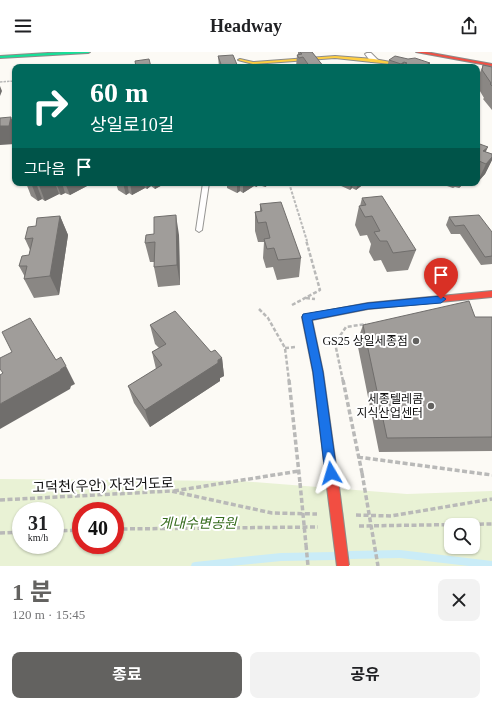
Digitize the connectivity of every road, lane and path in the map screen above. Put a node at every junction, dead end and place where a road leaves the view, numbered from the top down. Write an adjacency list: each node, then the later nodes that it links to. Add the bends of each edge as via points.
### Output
1 (0, 52): 2 (main road)
2 (4, 52)
3 (88, 52): 5 (main road)
4 (418, 52): 8 (main road)
5 (0, 57)
6 (240, 60): 7 (main road, via 252,63 371,57)
7 (402, 64)
8 (492, 65)
9 (12, 81): 10 (path)
10 (0, 82)
11 (206, 186): 13 (lane)
12 (290, 186): 15 (path, via 320,290)
13 (199, 230)
14 (492, 294): 33 (main road, bridge, via 368,306 307,317 318,372)
15 (292, 305)
16 (259, 309): 19 (path, via 268,318 285,348)
17 (370, 324): 18 (path, via 346,327 335,344)
18 (358, 457): 20 (path); 34 (path, bridge)
19 (299, 471): 21 (path); 32 (path, bridge)
20 (492, 475)
21 (171, 491): 23 (path, 고덕천(우안) 자전거도로); 24 (path, 고덕천(우안) 자전거도로, via 272,513)
22 (492, 499): 25 (path, via 391,516)
23 (0, 500)
24 (320, 514)
25 (351, 515)
26 (492, 524): 27 (path)
27 (356, 526)
28 (325, 527): 29 (path)
29 (124, 529)
30 (12, 532): 31 (path)
31 (0, 533)
32 (308, 566)
33 (343, 566)
34 (378, 566)

